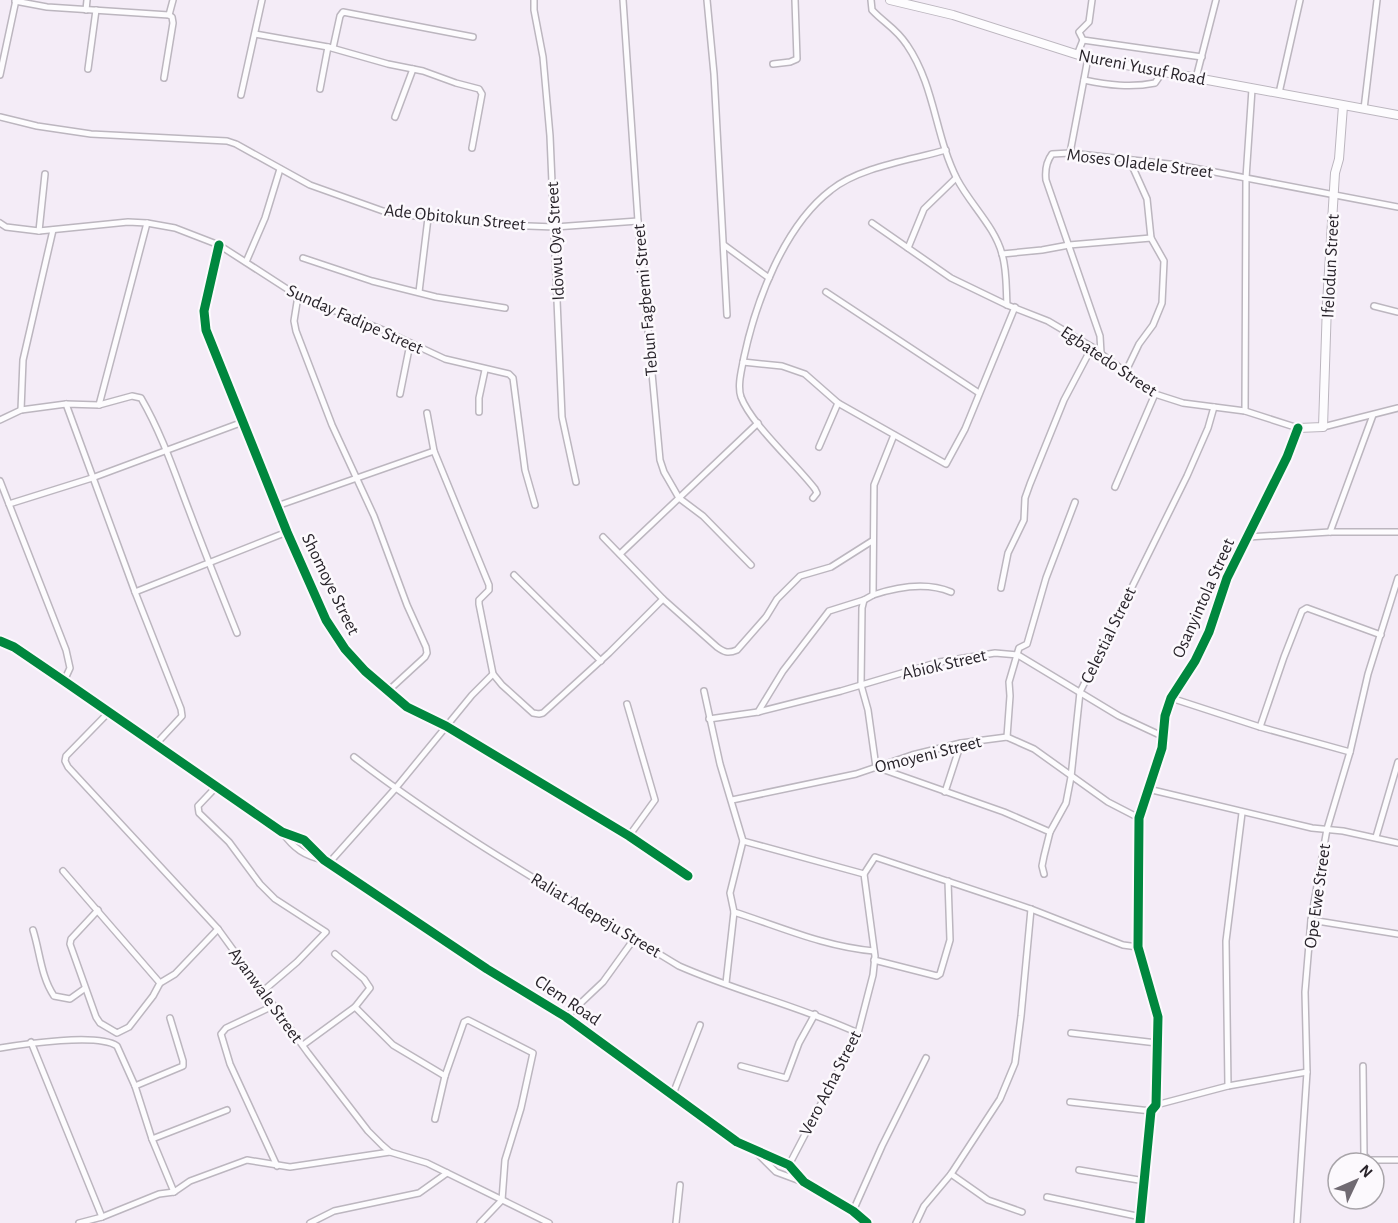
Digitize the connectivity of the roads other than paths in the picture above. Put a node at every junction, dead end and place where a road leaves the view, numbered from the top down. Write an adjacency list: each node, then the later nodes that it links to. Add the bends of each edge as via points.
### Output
1 (87, 0): 15 (street)
2 (173, 0): 17 (street)
3 (262, 0): 18 (street)
4 (534, 0): 57 (street, Idowu Oya Street, via 544,69)
5 (623, 0): 53 (street, Tebun Fagbemi Street)
6 (707, 0): 62 (street)
7 (795, 0): 25 (street, via 797,59)
8 (871, 0): 43 (street, via 872,10 901,36 916,61)
9 (890, 0): 22 (street, Nureni Yusuf Road, via 953,15)
10 (1092, 0): 20 (street, via 1089,22 1079,32)
11 (1215, 0): 23 (street)
12 (1300, 0): 35 (street)
13 (1376, 0): 38 (street)
14 (15, 1): 15 (street); 29 (street)
15 (86, 10): 16 (street)
16 (96, 10): 17 (street); 26 (street)
17 (169, 15): 30 (street, via 173,23)
18 (255, 34): 21 (street); 36 (street)
19 (473, 37): 21 (street, via 343,12)
20 (1083, 40): 22 (street); 23 (street)
21 (331, 48): 27 (street); 33 (street)
22 (1077, 55): 24 (street, Nureni Yusuf Road)
23 (1202, 57): 31 (street)
24 (1088, 58): 28 (street, Nureni Yusuf Road); 32 (street)
25 (773, 64)
26 (88, 69)
27 (413, 69): 41 (street); 42 (street, via 479,89 482,94)
28 (1162, 73): 31 (street, Nureni Yusuf Road); 32 (street, via 1155,83 1126,87)
29 (0, 75)
30 (164, 78)
31 (1196, 78): 34 (street, Nureni Yusuf Road)
32 (1084, 80): 44 (street)
33 (320, 89)
34 (1252, 89): 35 (street, Nureni Yusuf Road); 49 (street)
35 (1279, 93): 37 (street, Nureni Yusuf Road)
36 (241, 95)
37 (1343, 106): 38 (street, Nureni Yusuf Road); 50 (street, Ifelodun Street)
38 (1364, 109): 39 (street, Nureni Yusuf Road)
39 (1398, 115)
40 (0, 117): 46 (street, Ade Obitokun Street, via 110,136 227,141)
41 (395, 117)
42 (472, 148)
43 (946, 150): 48 (street); 68 (street, via 871,170 830,190 798,226)
44 (1070, 153): 45 (street, Moses Oladele Street); 63 (street, Moses Oladele Street, via 1052,154 1046,172)
45 (1129, 159): 49 (street, Moses Oladele Street); 60 (street, via 1147,199)
46 (280, 169): 52 (street, Ade Obitokun Street, via 310,185 375,208); 67 (street)
47 (45, 174): 59 (street)
48 (956, 178): 64 (street, via 924,208); 65 (street)
49 (1246, 178): 50 (street, Moses Oladele Street); 93 (street)
50 (1334, 196): 51 (street, Moses Oladele Street); 100 (street, Ifelodun Street)
51 (1398, 207)
52 (428, 218): 57 (street, Ade Obitokun Street); 69 (street)
53 (638, 221): 57 (street, Ade Obitokun Street); 111 (street, Tebun Fagbemi Street, via 657,438 664,472)
54 (147, 223): 58 (street, Sunday Fadipe Street, via 79,225); 61 (street, Sunday Fadipe Street, via 176,228); 89 (street)
55 (872, 223): 64 (street, Egbatedo Street)
56 (0, 224): 59 (street, Sunday Fadipe Street)
57 (555, 227): 109 (street, Idowu Oya Street, via 562,417)
58 (53, 230): 59 (street, Sunday Fadipe Street); 92 (street, via 23,360)
59 (39, 231)
60 (1151, 238): 63 (street); 83 (street, via 1164,261 1162,303)
61 (219, 245): 67 (street, Sunday Fadipe Street); 98 (street, Shomoye Street, via 204,320)
62 (724, 245): 68 (street); 77 (street)
63 (1069, 245): 65 (street); 80 (street, Moses Oladele Street, via 1100,336)
64 (908, 248): 72 (street, Egbatedo Street, via 951,278)
65 (1002, 254): 72 (street)
66 (303, 258): 69 (street)
67 (246, 262): 71 (street, Sunday Fadipe Street)
68 (769, 278): 81 (street)
69 (419, 292): 75 (street)
70 (826, 292): 84 (street)
71 (298, 297): 78 (street, Sunday Fadipe Street); 107 (street, via 296,331)
72 (1007, 305): 74 (street, Egbatedo Street)
73 (1374, 306): 76 (street)
74 (1015, 307): 79 (street, Egbatedo Street); 84 (street)
75 (505, 308)
76 (1398, 312)
77 (727, 315)
78 (410, 344): 82 (street, Sunday Fadipe Street); 85 (street)
79 (1092, 347): 80 (street, Egbatedo Street); 128 (street, via 1064,400 1030,484 1024,520 1008,553)
80 (1101, 353): 83 (street, Egbatedo Street)
81 (743, 362): 87 (street, via 782,366 805,374); 99 (street, via 741,398)
82 (485, 370): 94 (street); 115 (street, Sunday Fadipe Street, via 513,378 525,470)
83 (1126, 371): 86 (street, Egbatedo Street)
84 (979, 393): 102 (street, via 946,464)
85 (400, 394)
86 (1155, 394): 90 (street, Egbatedo Street); 110 (street)
87 (838, 403): 102 (street); 103 (street)
88 (66, 404): 89 (street); 92 (street); 106 (street)
89 (99, 405): 104 (street, via 132,396 141,398)
90 (1214, 407): 93 (street, Egbatedo Street); 144 (street, Celestial Street, via 1187,476)
91 (1398, 408): 96 (street)
92 (21, 410): 97 (street)
93 (1245, 411): 101 (street, Egbatedo Street)
94 (479, 412)
95 (427, 413): 105 (street)
96 (1373, 415): 100 (street); 118 (street)
97 (0, 420)
98 (243, 422): 104 (street); 116 (street, Shomoye Street)
99 (758, 423): 111 (street); 112 (street, via 815,489)
100 (1323, 427): 101 (street)
101 (1298, 428): 121 (street, Osanyintola Street)
102 (894, 435): 122 (street, via 874,485)
103 (819, 447)
104 (167, 450): 106 (street); 124 (street)
105 (434, 451): 107 (street); 139 (street, via 489,585 488,593 478,604)
106 (92, 478): 114 (street); 129 (street)
107 (357, 478): 116 (street); 142 (street, via 428,653)
108 (0, 481): 114 (street)
109 (576, 482)
110 (1115, 487)
111 (679, 498): 123 (street); 125 (street, Tebun Fagbemi Street, via 703,516)
112 (813, 498)
113 (1075, 502): 137 (street, via 1046,578 1027,644 1019,648)
114 (9, 504): 140 (street, via 66,650 70,668)
115 (536, 505)
116 (277, 506): 117 (street, Shomoye Street)
117 (287, 532): 124 (street); 142 (street, Shomoye Street, via 333,632)
118 (1330, 532): 119 (street); 121 (street)
119 (1398, 532)
120 (603, 537): 123 (street)
121 (1248, 537): 145 (street, Osanyintola Street, via 1227,578 1200,651)
122 (872, 541): 131 (street); 132 (street, via 831,567 800,576 731,653 717,647)
123 (620, 554): 132 (street)
124 (208, 563): 129 (street); 134 (street)
125 (751, 565)
126 (514, 575): 138 (street)
127 (1398, 578): 135 (street, Ope Ewe Street)
128 (1001, 588)
129 (135, 592): 155 (street, via 182,713)
130 (951, 592): 131 (street, via 922,587)
131 (873, 595): 133 (street)
132 (663, 598): 138 (street)
133 (864, 600): 141 (street); 148 (street, via 829,611 783,671)
134 (237, 633)
135 (1382, 635): 151 (street, via 1313,608 1302,611); 156 (street, Ope Ewe Street, via 1368,674)
136 (0, 641): 140 (street, Clem Road)
137 (1018, 655): 141 (street, Abiok Street, via 970,656); 144 (street, Abiok Street); 153 (street, via 1009,682)
138 (601, 661): 139 (street, via 539,714 520,703)
139 (493, 674): 150 (street)
140 (64, 681): 147 (street, Clem Road)
141 (861, 685): 148 (street, Abiok Street); 159 (street)
142 (388, 691): 150 (street, Shomoye Street, via 407,707)
143 (704, 692): 149 (street)
144 (1080, 692): 152 (street, Abiok Street); 160 (street, Celestial Street)
145 (1171, 698): 151 (street); 152 (street, Osanyintola Street)
146 (627, 704): 171 (street, via 655,800)
147 (109, 712): 155 (street, Clem Road); 185 (street, Ayanwale Street, via 66,756 68,767)
148 (758, 712): 149 (street, Abiok Street)
149 (709, 719): 165 (street)
150 (446, 726): 162 (street); 171 (street, Shomoye Street)
151 (1260, 727): 156 (street)
152 (1162, 736): 163 (street, Osanyintola Street, via 1162,748)
153 (1006, 737): 154 (street, Omoyeni Street); 160 (street, Omoyeni Street, via 1034,749)
154 (961, 743): 159 (street, Omoyeni Street); 164 (street)
155 (156, 744): 161 (street, Clem Road)
156 (1350, 752): 168 (street, Ope Ewe Street)
157 (354, 758): 162 (street, Raliat Adepeju Street)
158 (1398, 762): 172 (street)
159 (876, 767): 164 (street); 165 (street, Omoyeni Street)
160 (1071, 777): 167 (street, Omoyeni Street); 170 (street, Celestial Street, via 1066,803)
161 (217, 786): 169 (street, Clem Road); 196 (street, via 198,806 199,813 229,842 275,898 326,932)
162 (395, 789): 175 (street); 188 (street, Raliat Adepeju Street)
163 (1148, 789): 166 (street); 167 (street, Osanyintola Street)
164 (945, 792): 170 (street)
165 (732, 800): 173 (street)
166 (1242, 813): 168 (street); 215 (street, via 1226,941)
167 (1139, 818): 189 (street, Osanyintola Street)
168 (1327, 829): 172 (street); 184 (street, Ope Ewe Street)
169 (282, 832): 175 (street, Clem Road, via 304,840); 175 (street, via 300,852)
170 (1050, 832): 178 (street, Celestial Street, via 1042,866)
171 (629, 836): 179 (street, Shomoye Street)
172 (1376, 837): 174 (street)
173 (743, 841): 177 (street); 183 (street, via 730,893)
174 (1398, 843)
175 (327, 861): 200 (street, Clem Road)
176 (63, 871): 182 (street)
177 (864, 873): 180 (street, via 875,857); 190 (street, Vero Acha Street)
178 (1044, 874)
179 (688, 876)
180 (948, 881): 181 (street); 192 (street, via 950,940 940,974)
181 (1031, 909): 189 (street, via 1123,945); 229 (street, via 1015,1064 1000,1099)
182 (98, 910): 193 (street); 195 (street, via 70,944)
183 (734, 912): 190 (street, via 814,940); 194 (street)
184 (1311, 920): 187 (street); 212 (street, Ope Ewe Street, via 1305,992)
185 (218, 929): 193 (street, via 175,974); 196 (street, Ayanwale Street)
186 (33, 930): 195 (street, via 46,985 54,996 70,999)
187 (1398, 934)
188 (634, 939): 194 (street, Raliat Adepeju Street, via 679,966); 200 (street, via 603,982)
189 (1138, 947): 206 (street, Osanyintola Street, via 1158,1017)
190 (874, 951): 192 (street, Vero Acha Street)
191 (335, 954): 198 (street, via 370,988)
192 (874, 960): 203 (street, Vero Acha Street)
193 (160, 983): 195 (street, via 129,1027 117,1033 100,1023)
194 (726, 983): 199 (street, Raliat Adepeju Street)
195 (84, 989)
196 (263, 991): 197 (street, Ayanwale Street)
197 (273, 1005): 207 (street, Ayanwale Street); 226 (street, via 221,1034 230,1064)
198 (355, 1008): 207 (street); 213 (street, via 393,1045)
199 (815, 1014): 203 (street, Raliat Adepeju Street); 210 (street, via 786,1078)
200 (566, 1017): 216 (street, Clem Road)
201 (170, 1018): 214 (street, via 183,1066)
202 (700, 1025): 216 (street)
203 (858, 1033): 225 (street, Vero Acha Street)
204 (1071, 1033): 206 (street)
205 (32, 1042): 208 (street); 214 (street, via 112,1042 122,1053); 238 (street)
206 (1157, 1043): 218 (street, Osanyintola Street)
207 (303, 1045): 223 (street, Ayanwale Street, via 368,1131)
208 (0, 1048)
209 (927, 1058): 236 (street)
210 (741, 1066)
211 (1364, 1066): 224 (street, via 1364,1155 1368,1160)
212 (1307, 1072): 215 (street); 247 (street, Ope Ewe Street)
213 (445, 1076): 220 (street); 235 (street, via 468,1020 534,1053 505,1160)
214 (135, 1086): 221 (street)
215 (1228, 1086): 218 (street)
216 (673, 1094): 222 (street, Clem Road, via 737,1142)
217 (1070, 1102): 218 (street)
218 (1153, 1108): 230 (street, Osanyintola Street)
219 (227, 1110): 221 (street)
220 (435, 1119)
221 (152, 1139): 233 (street)
222 (751, 1147): 225 (street, Clem Road); 231 (street, via 776,1172)
223 (390, 1152): 226 (street); 228 (street, Ayanwale Street)
224 (1398, 1160)
225 (789, 1165): 231 (street, Clem Road)
226 (277, 1166): 233 (street, via 247,1161 190,1181)
227 (1079, 1170): 230 (street)
228 (447, 1173): 235 (street, Ayanwale Street); 241 (street, via 414,1195 334,1210)
229 (951, 1174): 237 (street, via 988,1200); 246 (street, via 924,1206)
230 (1145, 1181): 239 (street, Osanyintola Street)
231 (804, 1182): 236 (street, Clem Road)
232 (680, 1185): 244 (street)
233 (174, 1192): 238 (street, via 159,1194)
234 (1047, 1197): 239 (street)
235 (502, 1200): 242 (street); 243 (street, Ayanwale Street)
236 (853, 1211): 245 (street, Clem Road)
237 (1022, 1212)
238 (102, 1217): 240 (street)
239 (1140, 1220)
240 (79, 1223)
241 (310, 1223)
242 (480, 1223)
243 (549, 1223)
244 (676, 1223)
245 (867, 1223)
246 (916, 1223)
247 (1297, 1223)

